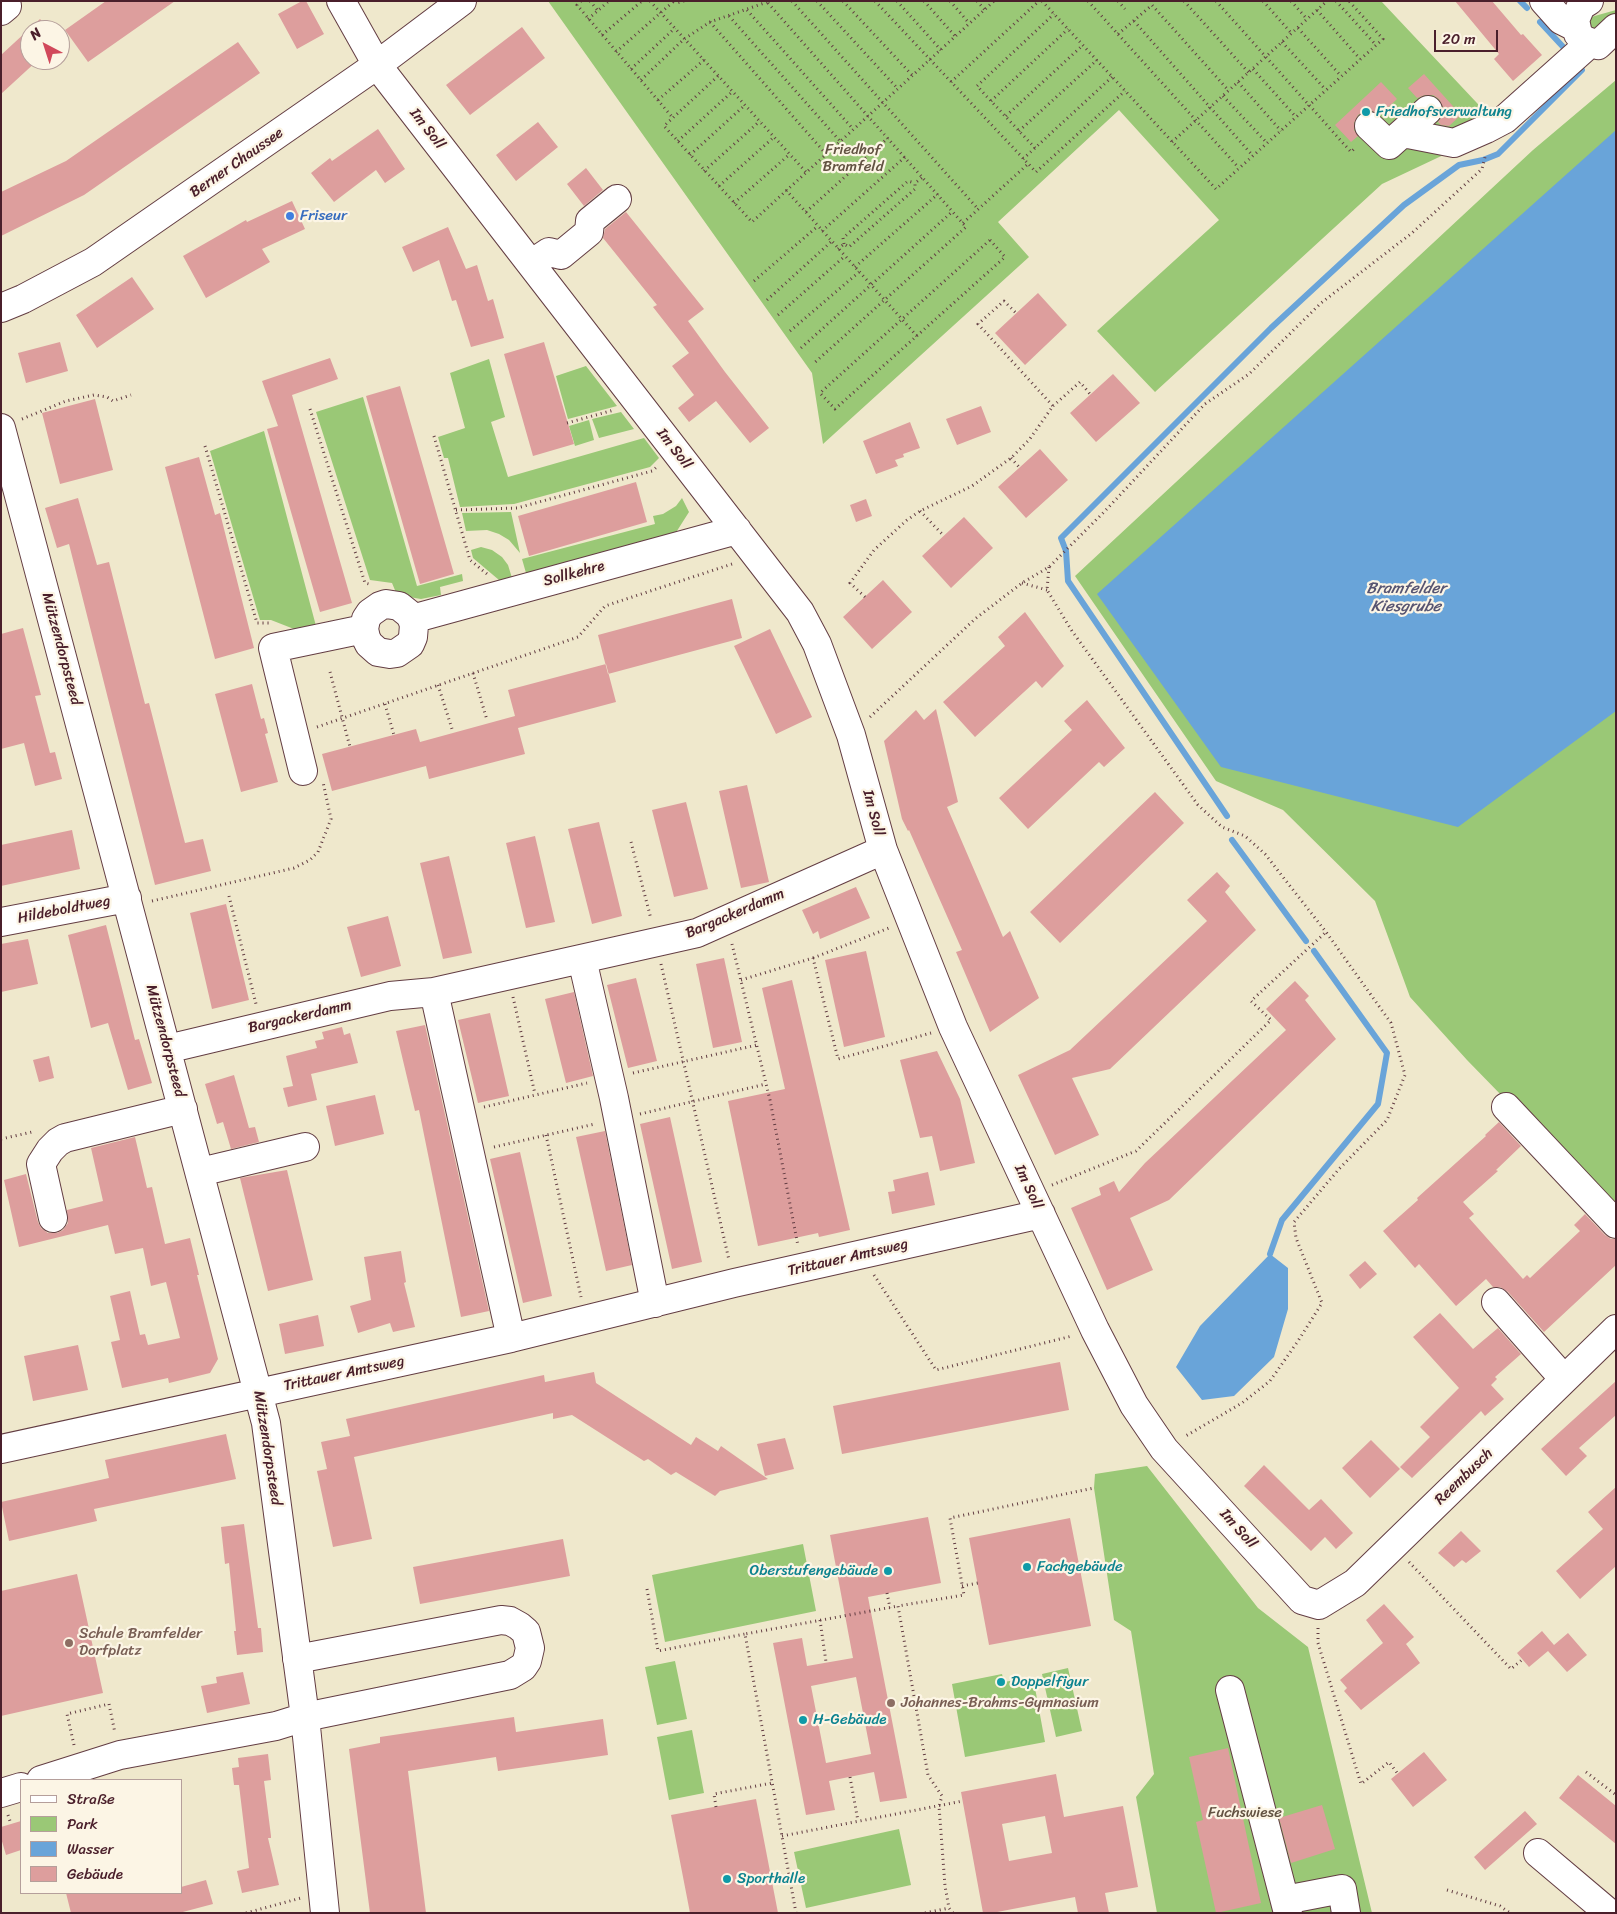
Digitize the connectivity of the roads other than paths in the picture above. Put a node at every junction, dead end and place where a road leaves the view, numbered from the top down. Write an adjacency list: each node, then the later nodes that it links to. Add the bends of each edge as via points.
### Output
1 (3, 1): 6 (street, via 7,6)
2 (341, 1): 9 (street, Im Soll)
3 (462, 1): 9 (street, Berner Chaussee)
4 (1544, 1): 8 (street, via 1561,20)
5 (1589, 1): 8 (street, via 1577,12)
6 (1, 12)
7 (1616, 28): 8 (street, via 1598,45)
8 (1583, 35): 12 (street, via 1504,119 1486,129 1454,143)
9 (377, 65): 14 (street, Im Soll); 15 (street, Berner Chaussee, via 93,262)
10 (1428, 110): 12 (street)
11 (1372, 128): 12 (street, via 1389,145)
12 (1403, 133)
13 (617, 199): 14 (street, via 590,221 589,232 561,254 549,252)
14 (531, 264): 17 (street, Im Soll)
15 (1, 308)
16 (1, 428): 22 (street, Mützendorpsteed)
17 (744, 539): 18 (street, Sollkehre, via 508,592); 21 (street, Im Soll, via 800,612 816,644 851,735)
18 (412, 619): 19 (street, via 399,606 386,604 370,613); 19 (street, via 410,644 397,653 384,654 373,648)
19 (364, 629): 20 (street, via 273,648)
20 (312, 773)
21 (882, 850): 24 (street, Bargackerdamm, via 697,933); 31 (street, Im Soll, via 953,1027)
22 (128, 902): 23 (street, Hildeboldtweg); 26 (street, Mützendorpsteed)
23 (1, 922)
24 (582, 959): 25 (street, Bargackerdamm); 35 (street)
25 (434, 992): 26 (street, Bargackerdamm, via 390,996); 37 (street)
26 (167, 1049): 28 (street, Mützendorpsteed)
27 (1506, 1106): 33 (street)
28 (184, 1109): 30 (street, Mützendorpsteed); 32 (street, via 58,1142 41,1164)
29 (305, 1147): 30 (street)
30 (200, 1172): 39 (street, Mützendorpsteed)
31 (1036, 1204): 35 (street, Trittauer Amtsweg, via 861,1255); 41 (street, Im Soll, via 1095,1330 1134,1404 1164,1449)
32 (53, 1218)
33 (1616, 1224)
34 (1496, 1302): 38 (street)
35 (655, 1303): 37 (street, Trittauer Amtsweg)
36 (1616, 1329): 38 (street, Reembusch)
37 (511, 1338): 39 (street, Trittauer Amtsweg)
38 (1564, 1379): 41 (street, Reembusch, via 1355,1583)
39 (259, 1392): 40 (street, Trittauer Amtsweg); 42 (street, Mützendorpsteed, via 266,1423)
40 (1, 1449)
41 (1310, 1602)
42 (297, 1659): 44 (street, Mützendorpsteed); 44 (street, via 501,1620 510,1621 526,1632 530,1648 527,1662 510,1675)
43 (1230, 1690): 50 (street)
44 (305, 1717): 45 (street, via 276,1726 120,1755); 49 (street, Mützendorpsteed)
45 (44, 1779)
46 (20, 1786): 47 (street)
47 (1, 1793)
48 (1538, 1853): 52 (street)
49 (324, 1902)
50 (1286, 1906): 51 (street, via 1342,1889)
51 (1346, 1913)
52 (1608, 1913)

